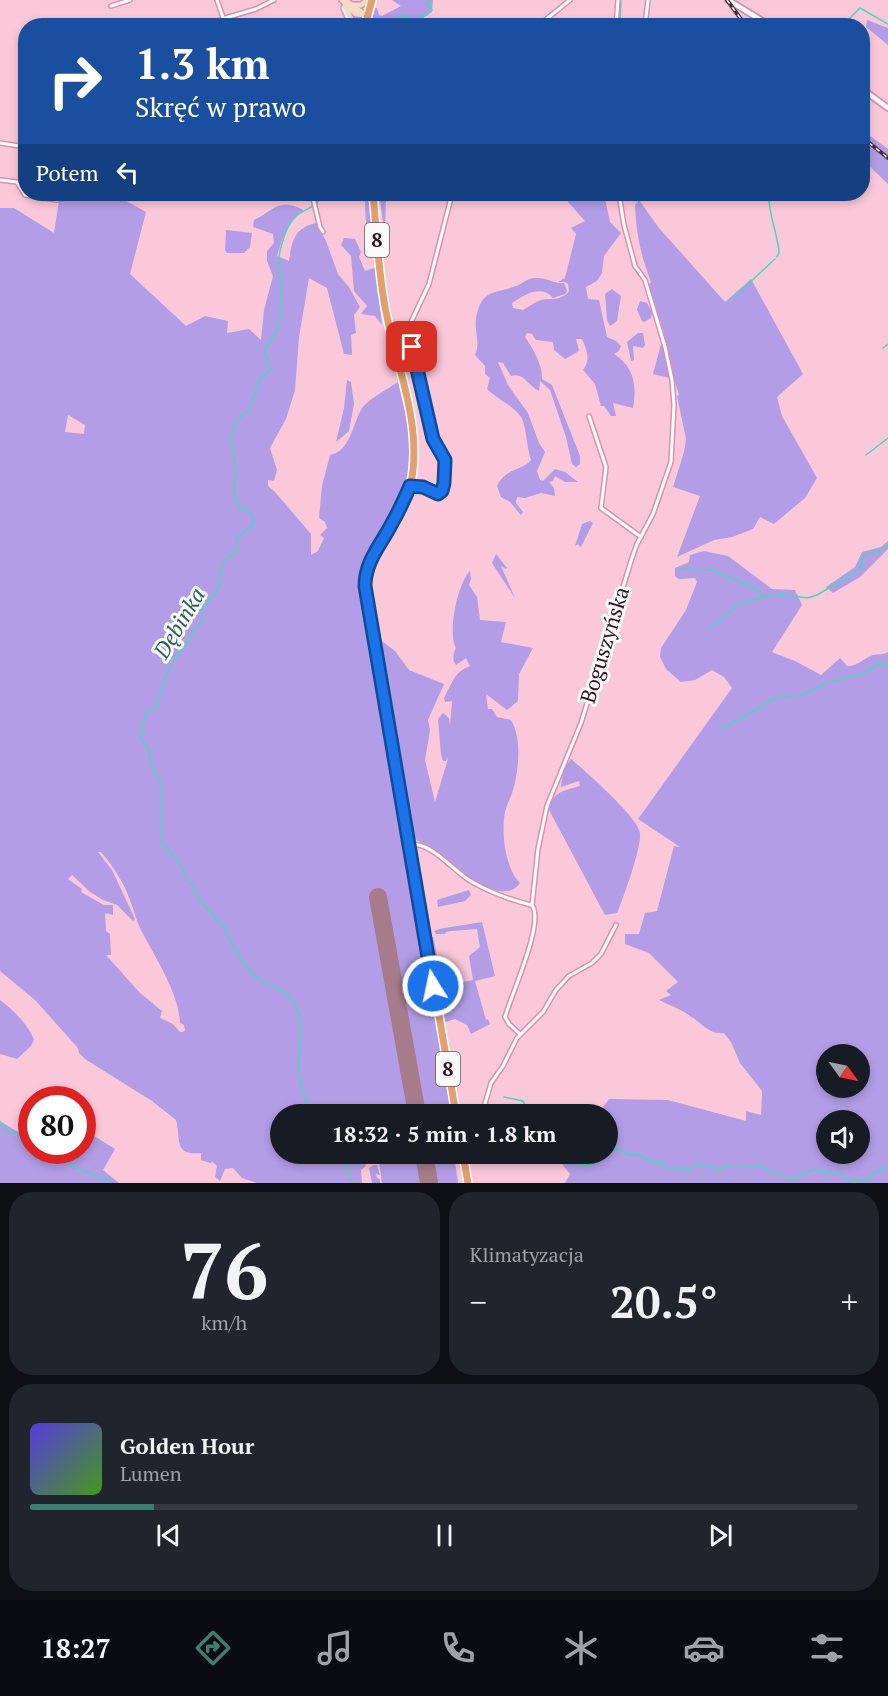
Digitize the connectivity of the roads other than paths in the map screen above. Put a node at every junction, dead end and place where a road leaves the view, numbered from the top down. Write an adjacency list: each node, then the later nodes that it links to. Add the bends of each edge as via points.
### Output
1 (130, 0): 11 (street)
2 (217, 0): 13 (street)
3 (274, 0): 14 (street)
4 (369, 0): 10 (main road); 12 (highway)
5 (570, 0): 17 (street)
6 (618, 0): 18 (street)
7 (648, 0): 19 (street)
8 (728, 0): 20 (street)
9 (343, 2): 10 (main road); 12 (main road, via 356,14); 15 (main road)
10 (353, 5): 12 (main road)
11 (111, 6)
12 (366, 15): 16 (highway)
13 (225, 18)
14 (228, 18)
15 (349, 18)
16 (365, 18)
17 (548, 18)
18 (617, 18)
19 (646, 18)
20 (758, 18)
21 (870, 95): 22 (street)
22 (888, 108)
23 (0, 143): 24 (street)
24 (18, 146)
25 (0, 180): 26 (street)
26 (18, 183)
27 (314, 201): 31 (street)
28 (374, 201): 32 (highway, 8)
29 (450, 201): 33 (street, via 429,284)
30 (620, 201): 36 (street, Boguszyńska, via 635,266 645,280 663,337 674,395 671,462)
31 (323, 231)
32 (390, 333): 33 (street); 35 (highway, 8, via 413,423)
33 (406, 333): 35 (street, via 433,439 445,464 444,483 438,494)
34 (589, 416): 36 (street, via 606,467 601,508)
35 (410, 486): 37 (highway, 8, via 372,556 365,581)
36 (641, 537): 38 (street, Boguszyńska, via 581,723 545,813)
37 (409, 844): 38 (street, via 427,848 472,883); 41 (highway, 8)
38 (532, 905): 40 (street, Boguszyńska, via 536,913 531,942 505,1017)
39 (616, 925): 40 (street, via 601,954 569,976 543,1012)
40 (520, 1034): 42 (street, via 491,1083)
41 (454, 1104)
42 (485, 1104)
43 (465, 1164): 44 (highway)
44 (468, 1183)

